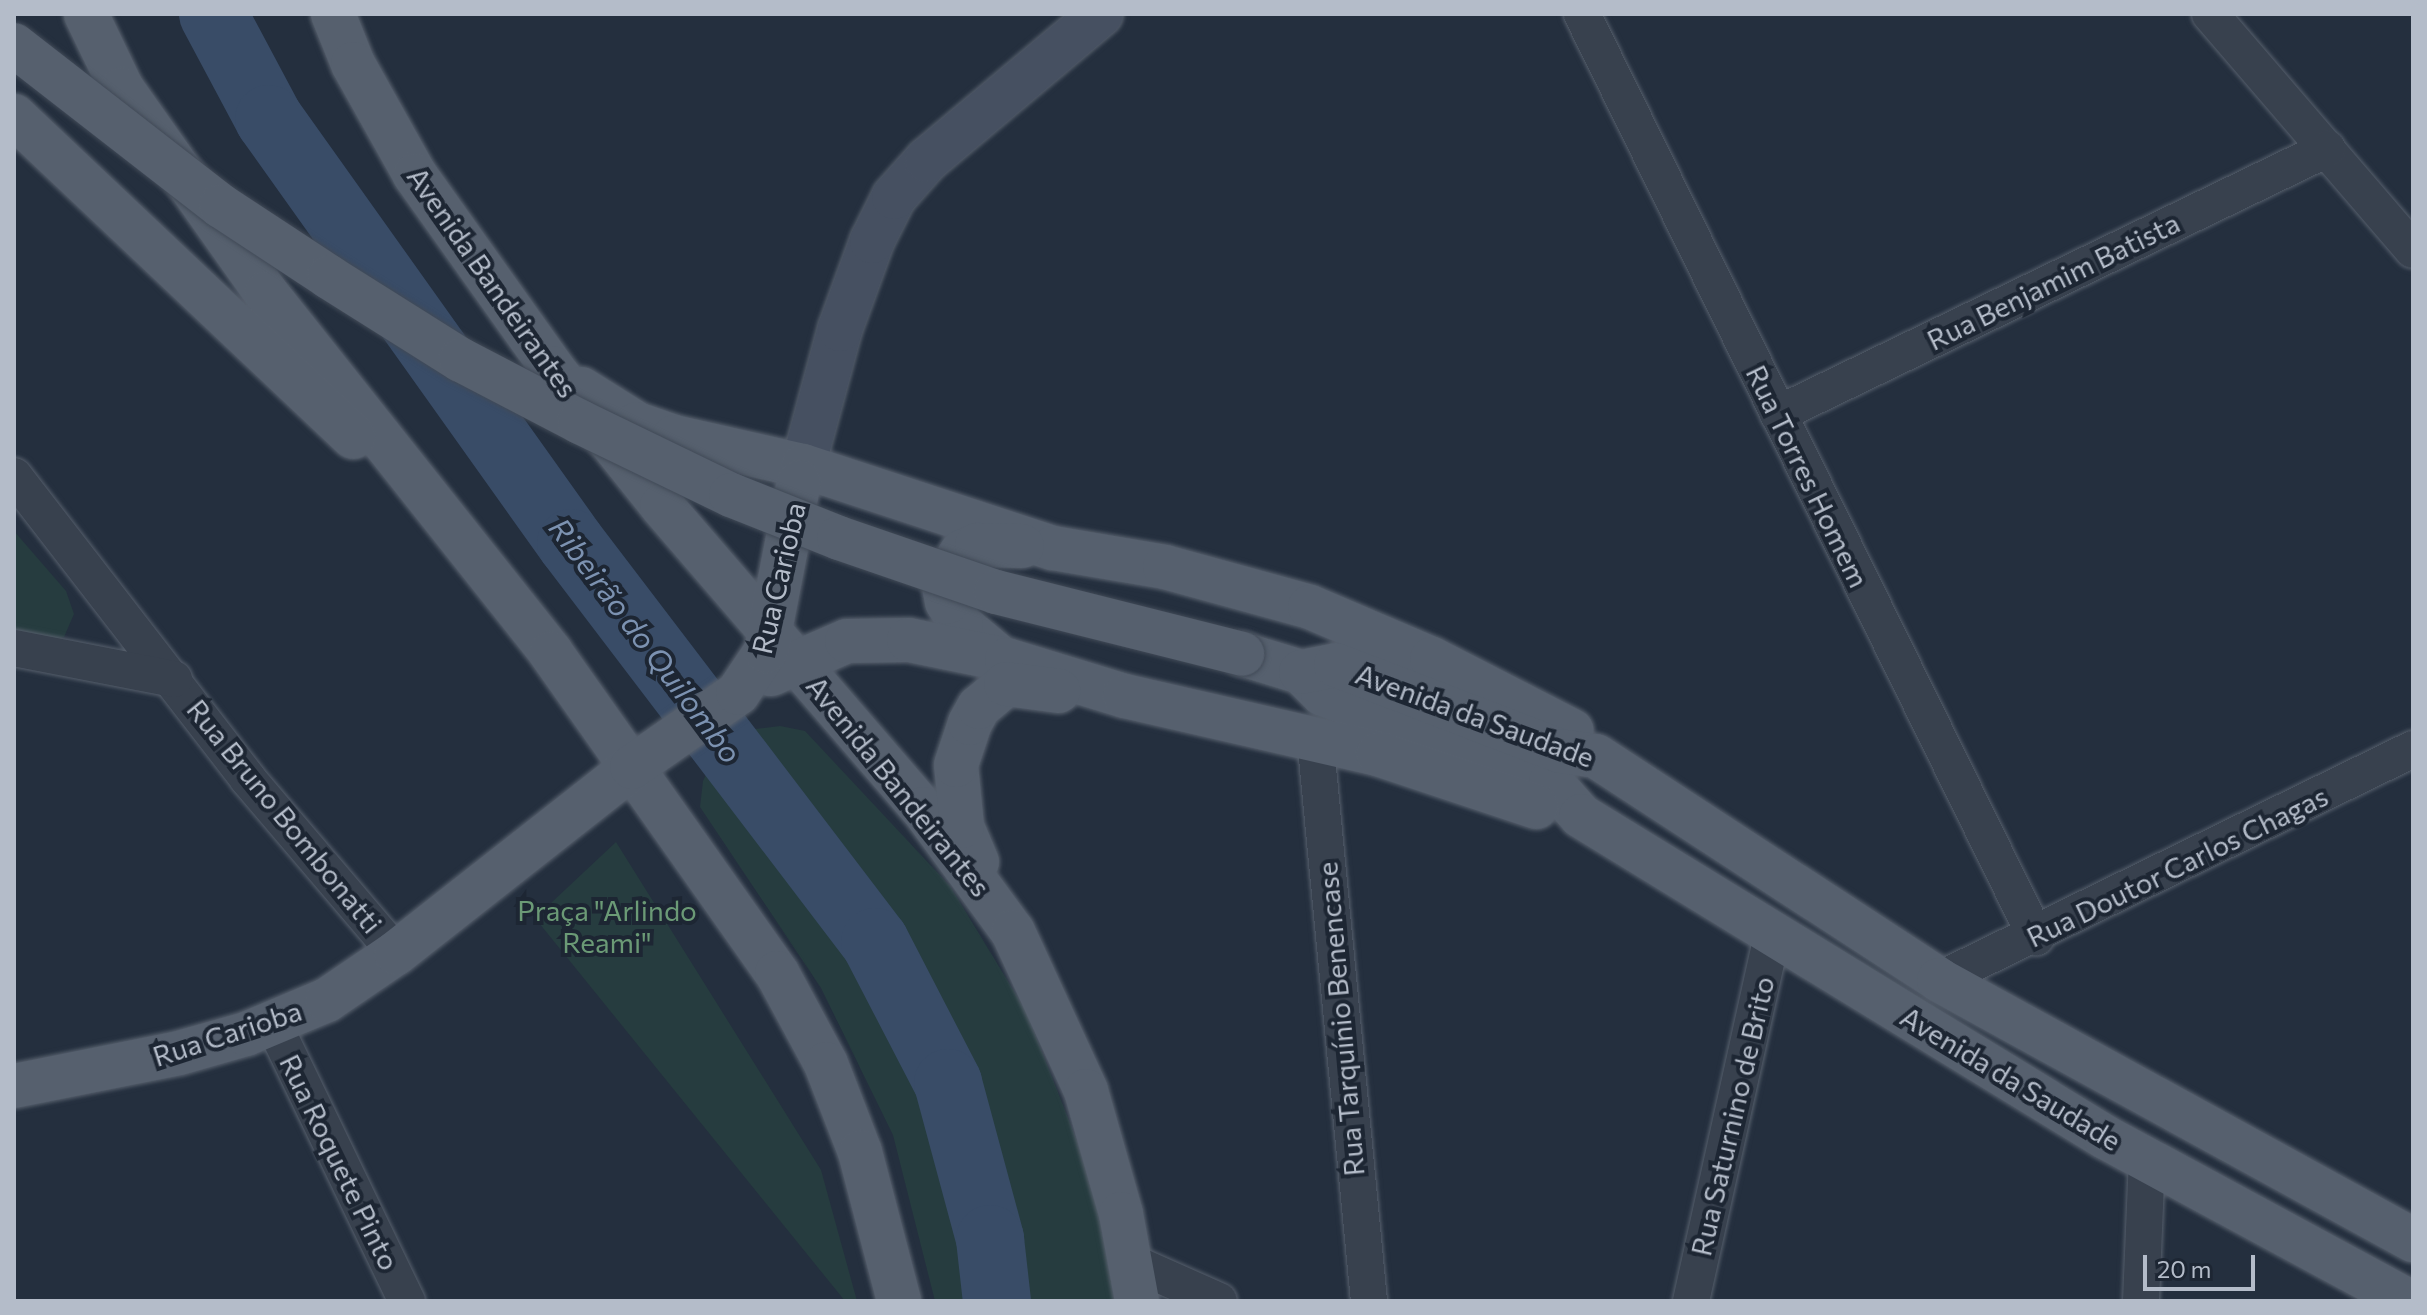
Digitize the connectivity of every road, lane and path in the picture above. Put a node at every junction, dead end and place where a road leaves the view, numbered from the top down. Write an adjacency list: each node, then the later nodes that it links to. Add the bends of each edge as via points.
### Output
1 (86, 14): 14 (main road, via 122,89 266,293)
2 (333, 14): 10 (main road, Avenida Bandeirantes, via 353,64 415,175)
3 (1101, 14): 12 (main road, Rua Carioba, via 927,160 894,197 840,329)
4 (1582, 14): 11 (street, Rua Torres Homem)
5 (2210, 14): 8 (street)
6 (14, 45): 19 (main road, bridge, via 269,238 461,360 580,422 731,495 853,543 996,592)
7 (14, 116): 14 (main road)
8 (2327, 149): 9 (street); 11 (street, Rua Benjamim Batista)
9 (2413, 250)
10 (552, 368): 12 (main road, via 637,424); 16 (main road, Avenida Bandeirantes)
11 (1778, 414): 29 (street, Rua Torres Homem)
12 (803, 466): 15 (main road); 16 (main road, Rua Carioba)
13 (14, 476): 20 (street, Rua Bruno Bombonatti)
14 (471, 548): 25 (main road)
15 (1053, 548): 18 (main road, via 977,545 962,552 945,573 947,602 961,625 985,649); 24 (main road, via 1165,567 1310,607 1568,726)
16 (783, 647): 18 (main road, Rua Carioba, via 881,637); 25 (main road, Rua Carioba, via 730,697); 27 (main road, Avenida Bandeirantes, via 923,809)
17 (14, 648): 20 (street, Rua Bruno Bombonatti)
18 (1007, 660): 21 (main road)
19 (1301, 672): 24 (main road, Avenida da Saudade, via 1336,665 1560,751); 26 (main road, Avenida da Saudade, via 1323,694 1551,782)
20 (174, 679): 30 (street, Rua Bruno Bombonatti, via 248,779)
21 (1125, 696): 22 (main road); 27 (main road, via 1006,684 979,707 970,723 956,765 962,826)
22 (1315, 737): 26 (main road, via 1545,810); 40 (street, Rua Tarquínio Benencase)
23 (2413, 749): 29 (street, Rua Doutor Carlos Chagas)
24 (1596, 756): 31 (main road, Avenida da Saudade)
25 (645, 758): 30 (main road, Rua Carioba); 38 (main road, via 777,973 826,1064 860,1152)
26 (1581, 816): 28 (main road, Avenida da Saudade)
27 (1013, 932): 36 (main road, Avenida Bandeirantes, via 1086,1091)
28 (1773, 932): 34 (main road, Avenida da Saudade); 41 (street, Rua Saturnino de Brito)
29 (2036, 937): 31 (street, Rua Doutor Carlos Chagas)
30 (396, 953): 32 (main road, Rua Carioba, via 327,1000)
31 (1939, 980): 35 (main road, Avenida da Saudade)
32 (273, 1023): 33 (main road, Rua Carioba, via 179,1053); 37 (street, Rua Roquete Pinto)
33 (14, 1086)
34 (2147, 1160): 42 (street); 43 (main road, Avenida da Saudade)
35 (2413, 1240)
36 (1134, 1281): 39 (street)
37 (407, 1301)
38 (899, 1301)
39 (1219, 1301)
40 (1369, 1301)
41 (1691, 1301)
42 (2141, 1301)
43 (2408, 1301)

